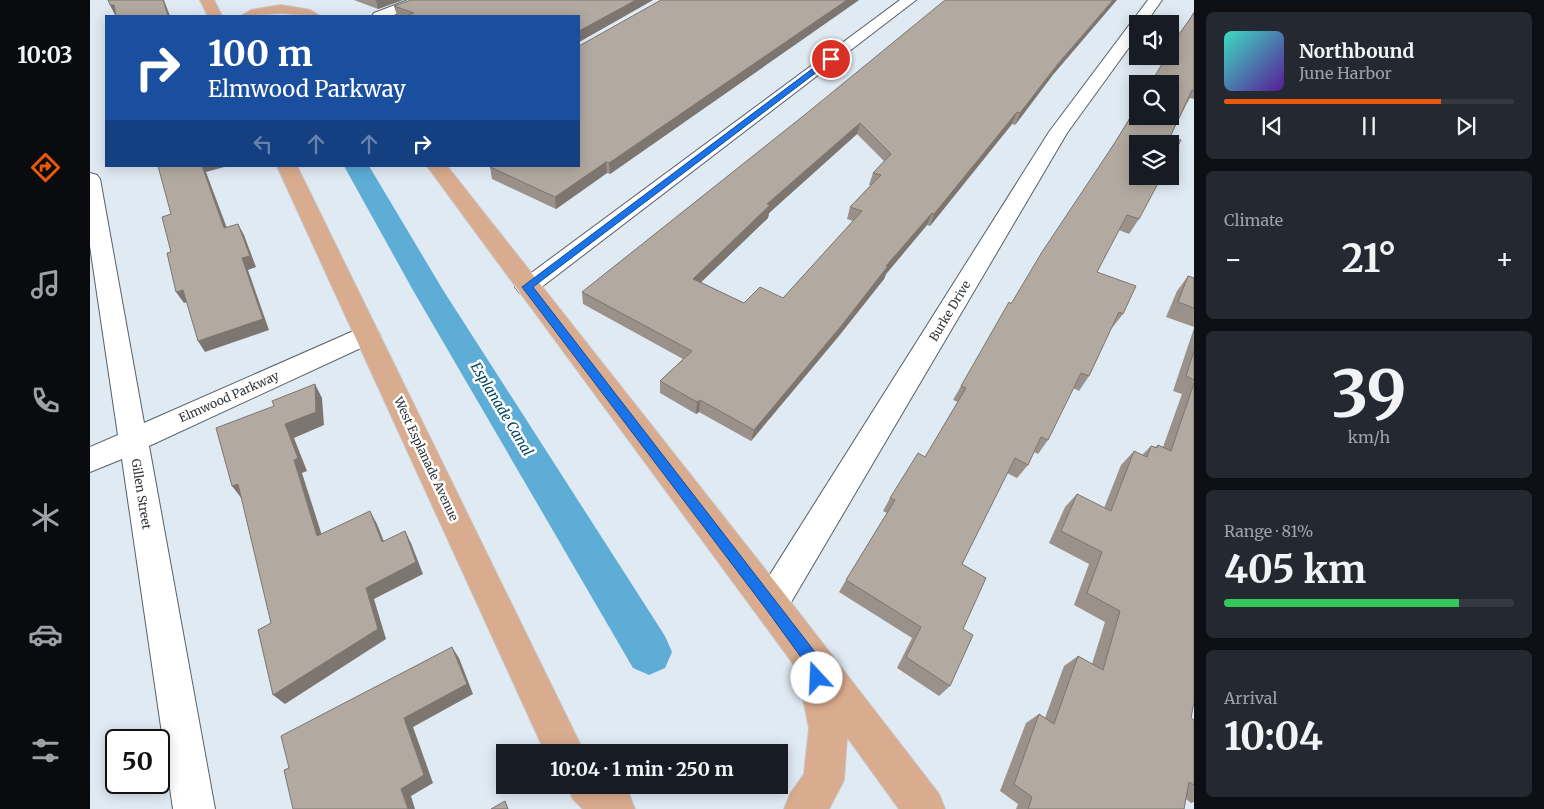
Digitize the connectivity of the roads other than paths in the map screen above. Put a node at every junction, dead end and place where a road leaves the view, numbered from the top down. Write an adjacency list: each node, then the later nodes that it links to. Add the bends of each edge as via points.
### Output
1 (207, 0): 6 (main road)
2 (313, 0): 9 (main road)
3 (421, 0): 10 (street)
4 (909, 0): 16 (street)
5 (1155, 0): 11 (street, Burke Drive)
6 (214, 15)
7 (252, 15): 8 (main road, via 275,9 298,10)
8 (310, 15)
9 (324, 15)
10 (382, 15)
11 (1144, 15)
12 (1129, 36): 20 (street, Burke Drive, via 1058,132)
13 (286, 167): 17 (main road, West Esplanade Avenue)
14 (438, 167): 16 (main road)
15 (90, 179): 18 (street, Gillen Street)
16 (527, 287): 20 (main road)
17 (367, 335): 18 (street, Elmwood Parkway); 22 (main road, West Esplanade Avenue)
18 (132, 441): 19 (street, Elmwood Parkway); 25 (street, Gillen Street)
19 (90, 460)
20 (771, 604): 21 (main road)
21 (813, 661): 28 (main road, via 828,728 824,780); 29 (main road)
22 (561, 744)
23 (585, 794): 26 (main road)
24 (598, 794): 27 (main road)
25 (194, 809)
26 (592, 809)
27 (614, 809)
28 (805, 809)
29 (924, 809)

